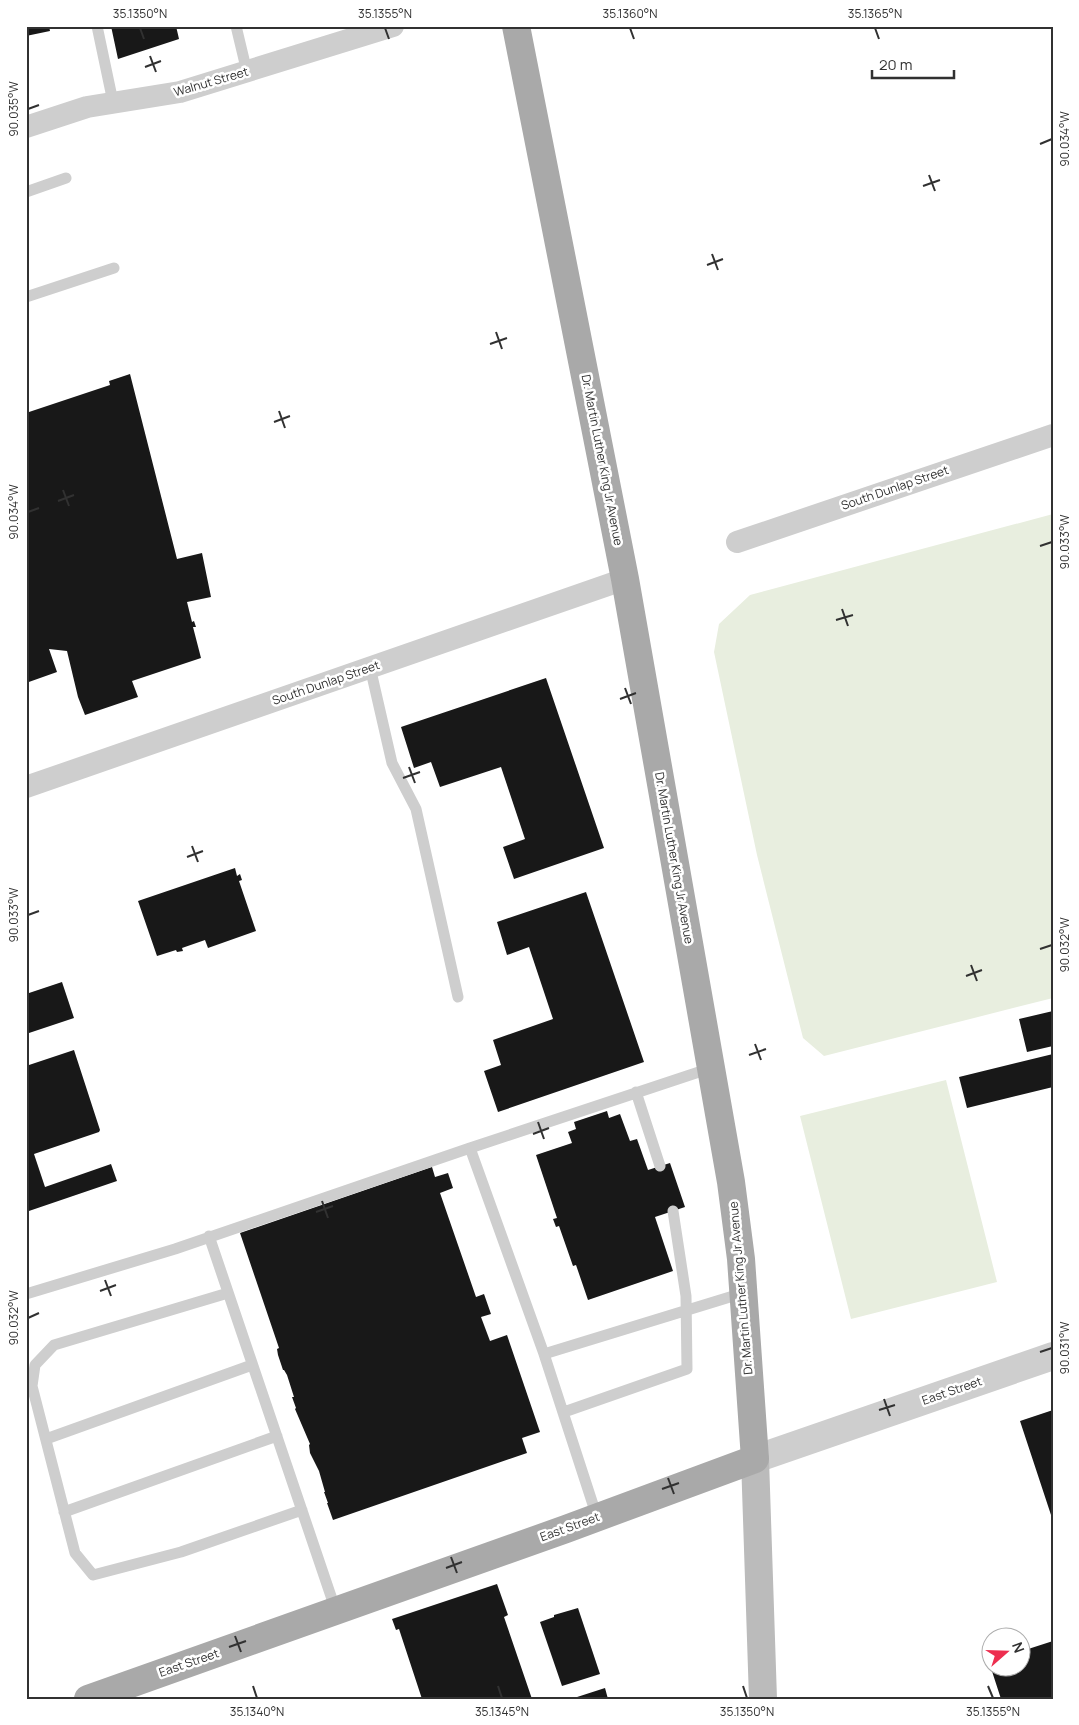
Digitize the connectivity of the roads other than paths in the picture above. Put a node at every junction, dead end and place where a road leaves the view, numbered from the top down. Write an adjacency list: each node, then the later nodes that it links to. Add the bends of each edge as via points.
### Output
1 (97, 26): 6 (lane)
2 (236, 26): 5 (lane)
3 (393, 26): 5 (street, Walnut Street)
4 (516, 26): 14 (main road, Dr. Martin Luther King Jr Avenue)
5 (247, 72): 6 (street, Walnut Street, via 180,92)
6 (113, 102): 7 (street, Walnut Street)
7 (26, 127)
8 (66, 178): 9 (lane)
9 (26, 192)
10 (114, 268): 11 (lane)
11 (26, 297)
12 (1053, 435): 13 (street, South Dunlap Street)
13 (737, 542)
14 (625, 579): 15 (street, South Dunlap Street); 18 (main road, Dr. Martin Luther King Jr Avenue)
15 (370, 667): 16 (street, South Dunlap Street); 17 (lane, via 392,763 416,808)
16 (26, 787)
17 (458, 997)
18 (711, 1068): 19 (lane); 25 (main road, Dr. Martin Luther King Jr Avenue, via 731,1182)
19 (636, 1092): 20 (lane); 21 (lane)
20 (470, 1148): 23 (lane); 28 (lane)
21 (660, 1166)
22 (673, 1211): 27 (lane)
23 (209, 1236): 24 (lane); 26 (lane)
24 (228, 1293): 30 (lane); 33 (lane, via 54,1345 35,1365 32,1386)
25 (743, 1293): 27 (lane); 34 (main road, Dr. Martin Luther King Jr Avenue)
26 (26, 1294)
27 (686, 1310): 28 (lane); 31 (lane, via 687,1369)
28 (544, 1354): 31 (lane)
29 (1053, 1356): 34 (street, East Street)
30 (252, 1365): 32 (lane); 33 (lane)
31 (564, 1412): 37 (lane)
32 (277, 1436): 35 (lane); 36 (lane)
33 (46, 1440): 36 (lane)
34 (755, 1459): 37 (main road, East Street); 40 (main road, Dr. Martin Luther King Jr Avenue)
35 (302, 1510): 36 (lane, via 182,1552 94,1575 75,1553); 38 (lane)
36 (64, 1512)
37 (596, 1517): 38 (main road, East Street)
38 (336, 1612): 39 (main road, East Street)
39 (88, 1699)
40 (763, 1699)

